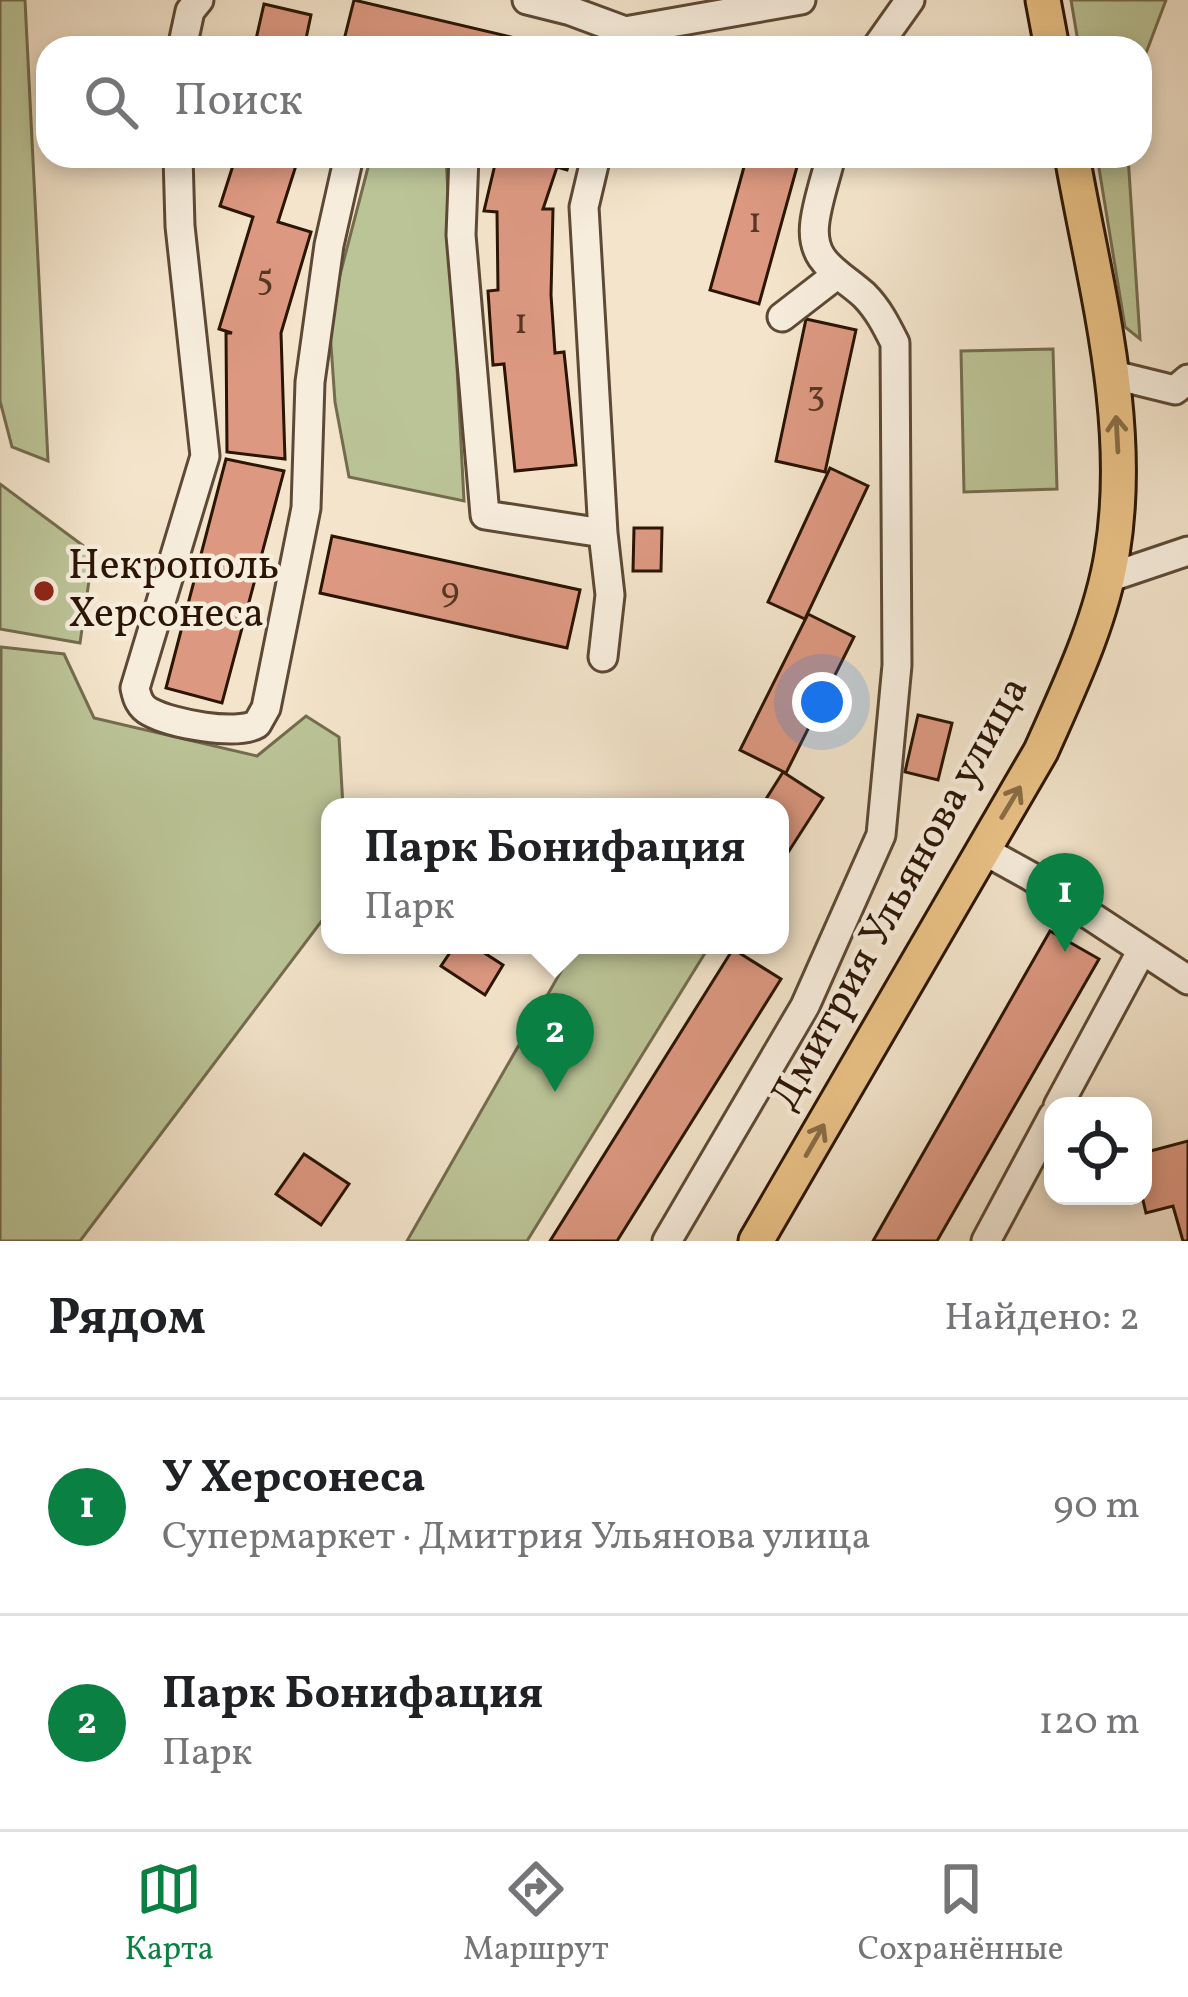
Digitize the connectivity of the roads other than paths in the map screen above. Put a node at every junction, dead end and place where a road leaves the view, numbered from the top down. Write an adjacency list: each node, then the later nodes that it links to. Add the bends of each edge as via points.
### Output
1 (199, 0): 6 (street)
2 (527, 0): 7 (street, via 571,10)
3 (802, 0): 8 (street)
4 (910, 0): 9 (street)
5 (1043, 0): 10 (main road)
6 (185, 36)
7 (618, 36)
8 (637, 36)
9 (884, 36)
10 (1050, 36)
11 (178, 168): 12 (street, via 205,457 135,688 152,714 232,731 257,724 266,708 306,508 310,382)
12 (346, 168)
13 (464, 168): 21 (street, via 461,236 485,515)
14 (593, 168): 21 (street, via 584,207)
15 (829, 168): 17 (street, via 814,224)
16 (1074, 168): 19 (main road, Дмитрия Ульянова улица)
17 (835, 276): 18 (street); 30 (street, via 861,292 895,343 897,665 881,835 805,1006)
18 (782, 317)
19 (1110, 374): 20 (street, via 1175,390); 23 (main road, Дмитрия Ульянова улица, one-way to 19, via 1119,489)
20 (1188, 379)
21 (603, 533): 24 (street, via 610,595)
22 (1188, 551): 23 (street)
23 (1105, 579): 25 (main road, Дмитрия Ульянова улица, one-way to 23, via 1067,694)
24 (603, 657)
25 (982, 850): 26 (street); 31 (main road, Дмитрия Ульянова улица, one-way to 25)
26 (1141, 952): 27 (street); 28 (street)
27 (1188, 980)
28 (1063, 1097)
29 (1044, 1133): 32 (street)
30 (668, 1241)
31 (756, 1241)
32 (986, 1241)

